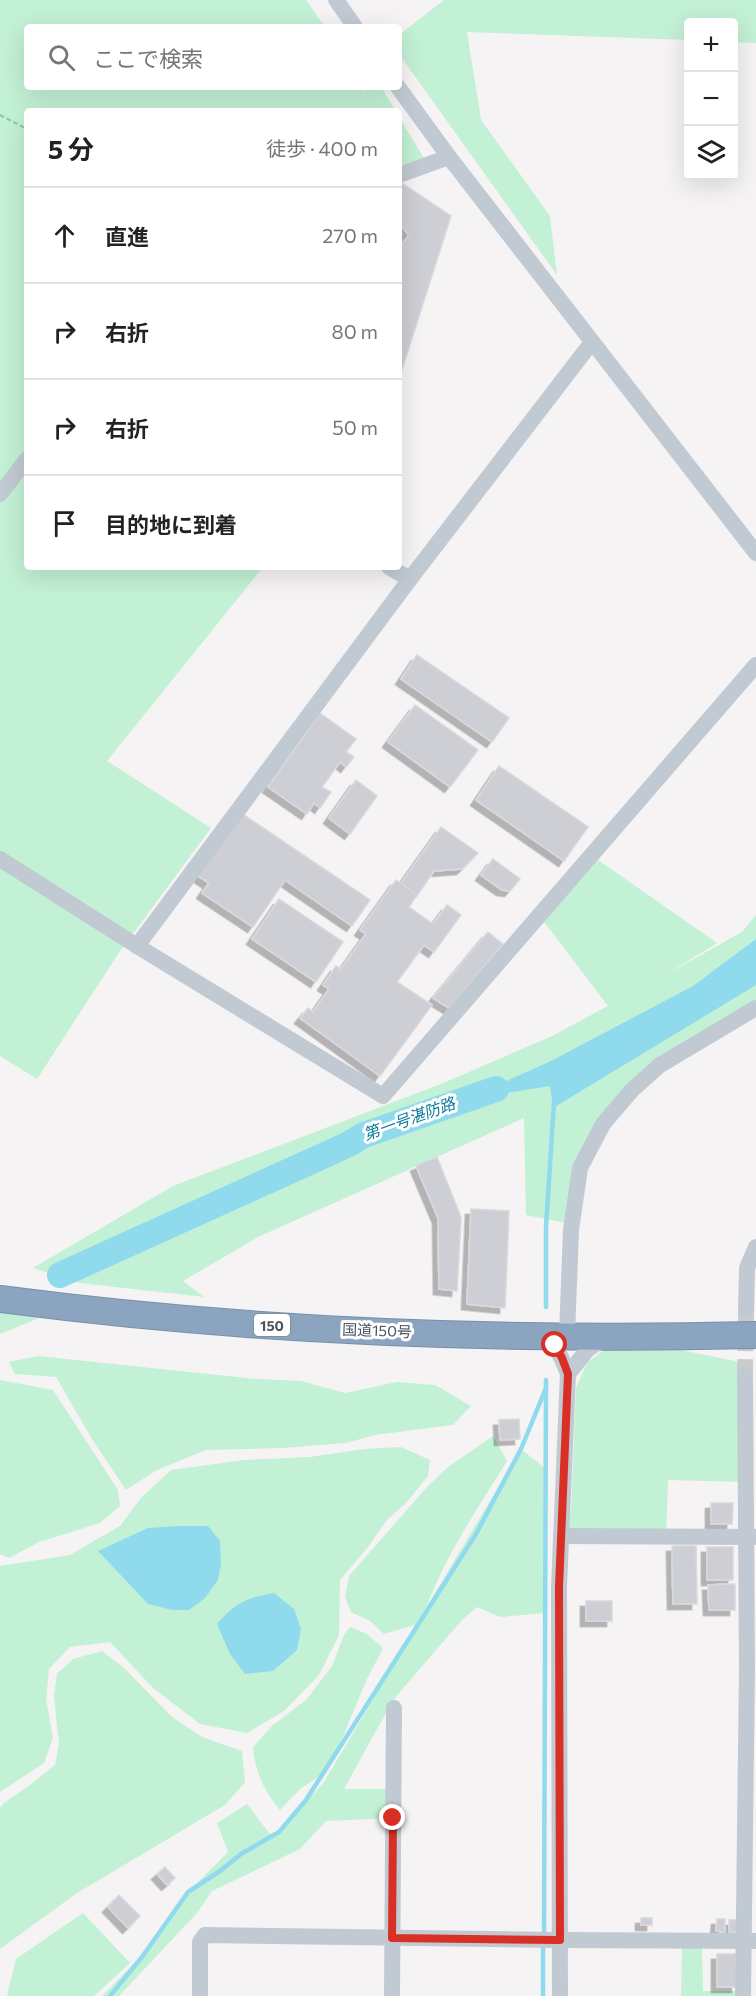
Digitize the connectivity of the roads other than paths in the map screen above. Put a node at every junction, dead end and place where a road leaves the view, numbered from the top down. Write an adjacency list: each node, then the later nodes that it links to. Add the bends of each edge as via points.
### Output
1 (336, 0): 2 (street)
2 (353, 24)
3 (400, 90): 4 (street)
4 (449, 158): 5 (street); 6 (street)
5 (402, 174)
6 (592, 342): 9 (street); 11 (street)
7 (24, 463): 8 (street)
8 (0, 494)
9 (756, 553)
10 (394, 570): 11 (street)
11 (410, 579): 14 (street)
12 (756, 665): 14 (street, via 383,1096)
13 (0, 859): 14 (street)
14 (137, 946)
15 (756, 1008): 21 (street, via 660,1065 603,1124 580,1168)
16 (756, 1247): 17 (street)
17 (751, 1268): 19 (street)
18 (0, 1299): 21 (highway, 国道150号 / 150, via 258,1324)
19 (746, 1311)
20 (756, 1335): 22 (highway, 国道150号 / 150)
21 (556, 1336): 22 (highway, 国道150号 / 150); 23 (street, via 555,1345)
22 (607, 1336): 23 (street, via 588,1349)
23 (568, 1374): 25 (street)
24 (745, 1375): 26 (street)
25 (561, 1536): 26 (street); 29 (street)
26 (751, 1537): 30 (street)
27 (394, 1708): 28 (street)
28 (392, 1938): 29 (street); 31 (street, via 204,1935 200,1942); 32 (street)
29 (560, 1940): 30 (street); 33 (street)
30 (750, 1941): 34 (street)
31 (200, 1996)
32 (392, 1996)
33 (560, 1996)
34 (743, 1996)

